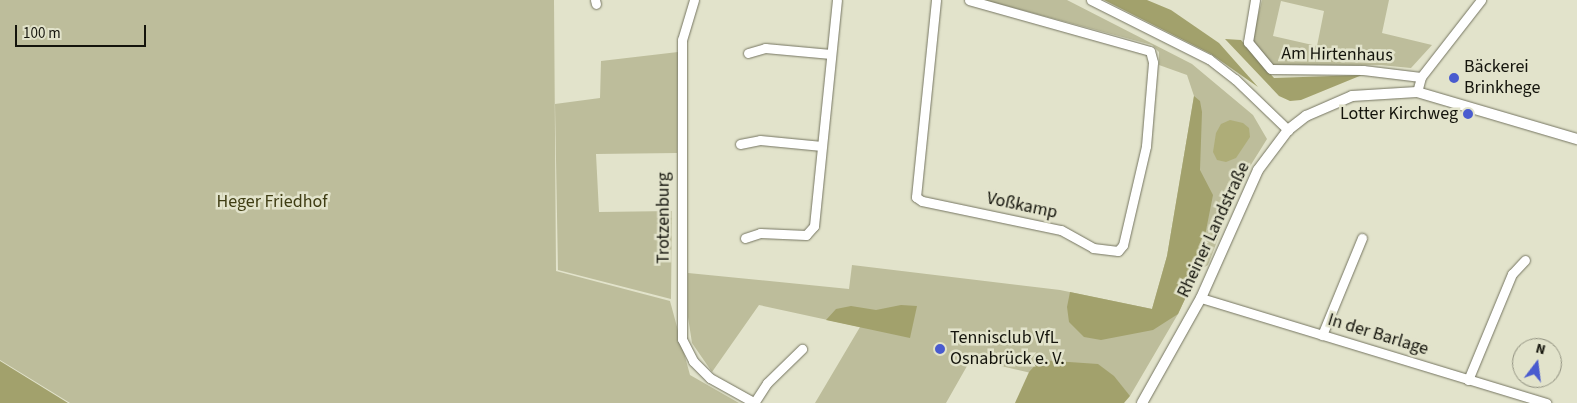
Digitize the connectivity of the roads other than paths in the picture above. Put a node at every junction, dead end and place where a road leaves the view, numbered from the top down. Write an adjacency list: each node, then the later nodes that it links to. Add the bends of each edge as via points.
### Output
1 (694, 0): 23 (street, Trotzenburg, via 682,40 682,339 693,361 710,378)
2 (837, 0): 9 (street)
3 (936, 0): 4 (street, Voßkamp, via 916,197 922,201 1061,230 1093,248 1118,251 1123,245 1146,146 1153,57 1144,48)
4 (969, 0)
5 (1091, 0): 12 (street, via 1208,59 1235,79)
6 (1255, 0): 10 (street, Am Hirtenhaus, via 1248,42 1271,69 1363,70)
7 (1481, 0): 10 (street)
8 (748, 53): 9 (street, via 764,48)
9 (831, 54): 15 (street)
10 (1421, 78): 11 (street)
11 (1417, 92): 12 (street, Rheiner Landstraße, via 1352,96 1321,107); 13 (street, Rheiner Landstraße)
12 (1288, 130): 19 (street, Rheiner Landstraße, via 1247,192)
13 (1577, 139)
14 (740, 144): 15 (street, via 760,140)
15 (822, 146): 16 (street, via 814,226 806,236 760,233)
16 (745, 238)
17 (1362, 238): 20 (street)
18 (1525, 260): 22 (street, via 1512,274)
19 (1201, 298): 20 (street, In der Barlage); 24 (street, Rheiner Landstraße)
20 (1322, 335): 22 (street, In der Barlage)
21 (802, 349): 23 (street, Trotzenburg, via 767,383)
22 (1468, 380): 25 (street, In der Barlage)
23 (754, 403)
24 (1142, 403)
25 (1546, 403)

